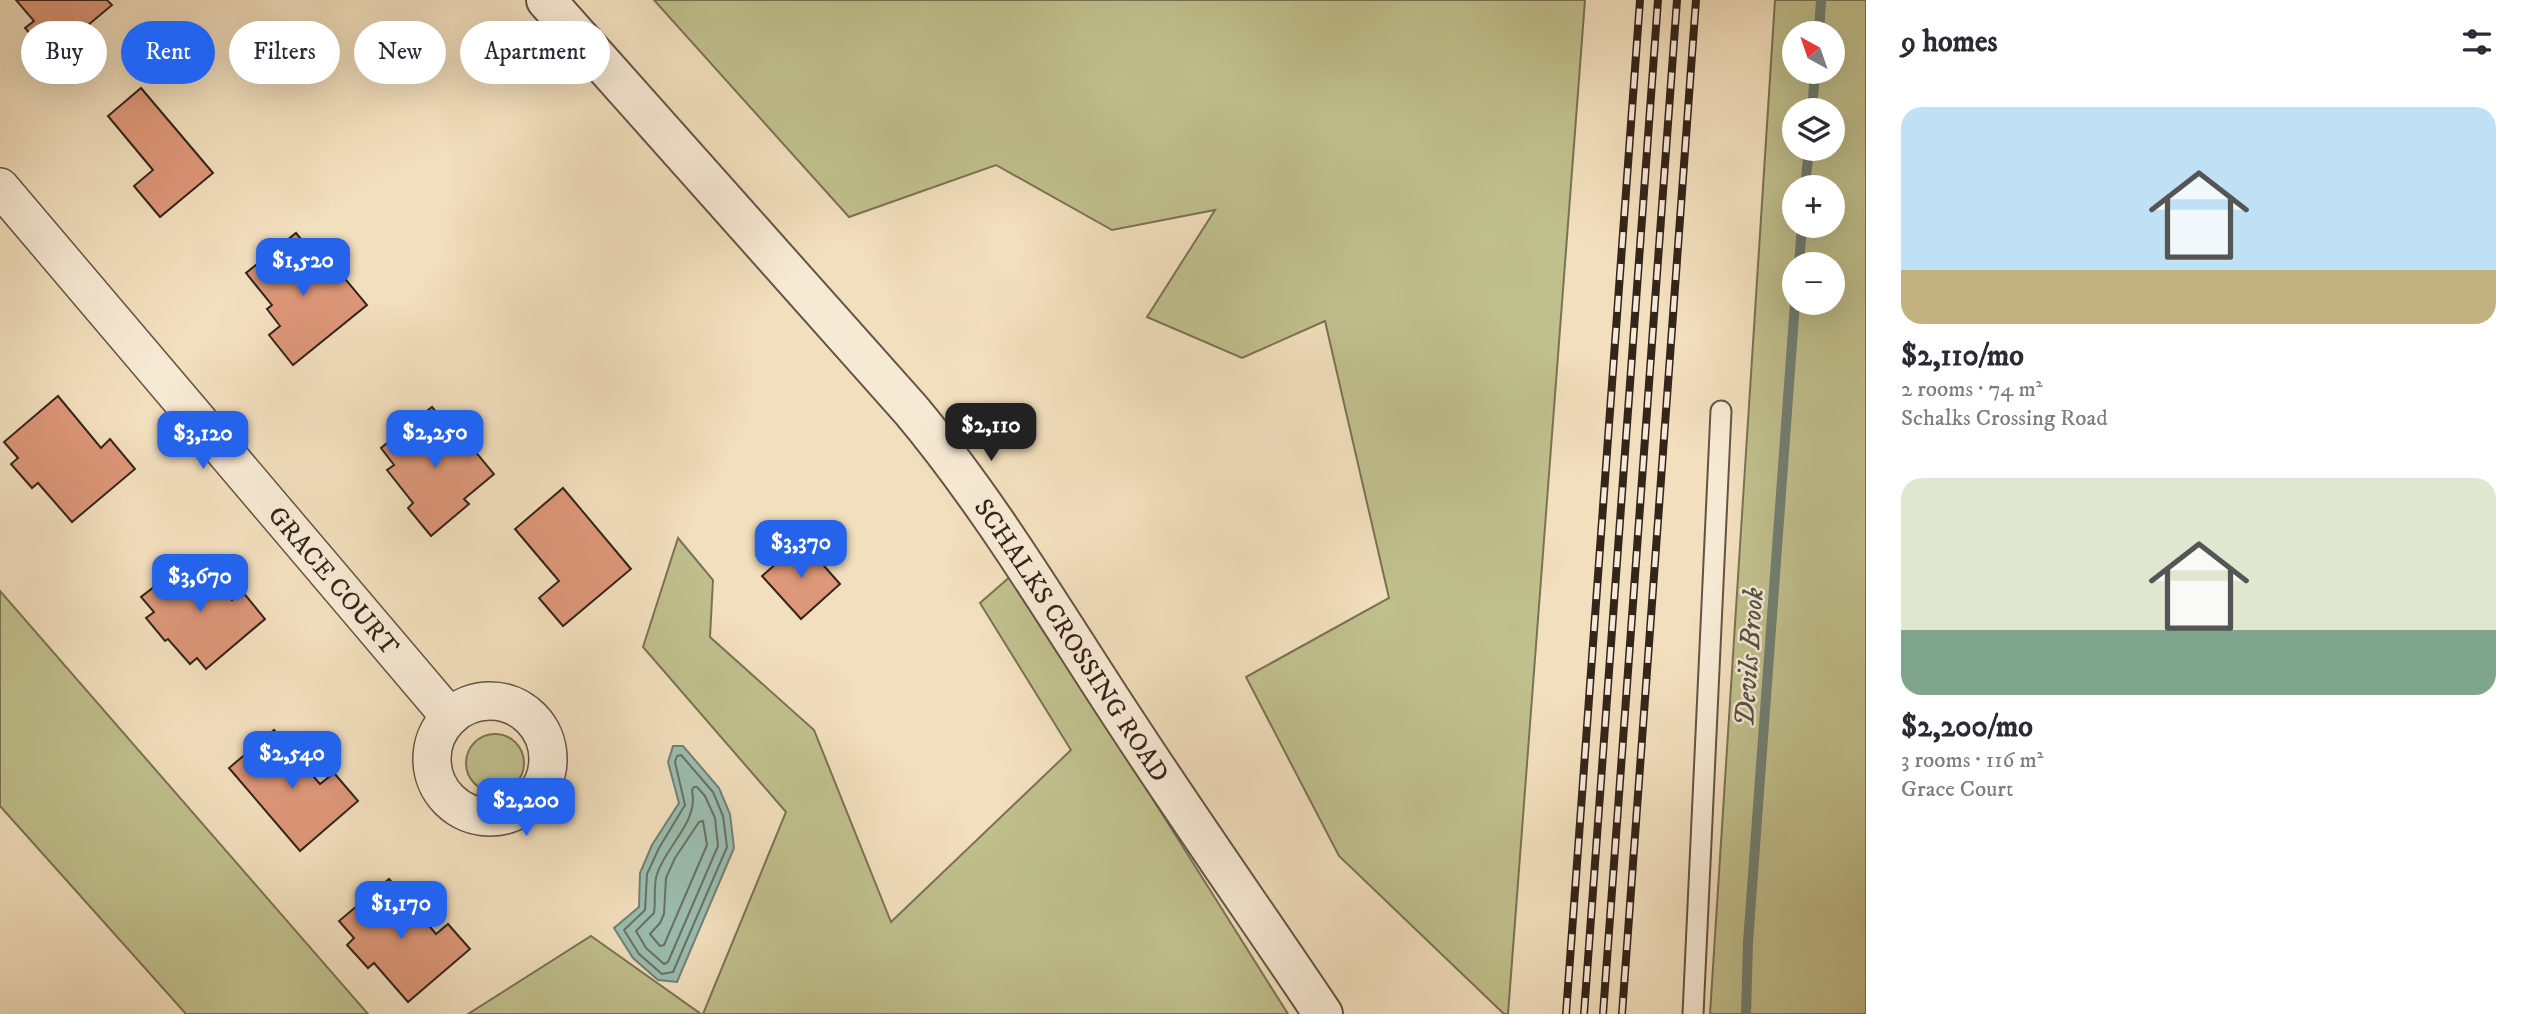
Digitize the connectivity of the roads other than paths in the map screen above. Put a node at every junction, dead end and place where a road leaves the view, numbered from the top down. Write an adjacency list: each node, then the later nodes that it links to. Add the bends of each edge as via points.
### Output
1 (546, 0): 5 (street, SCHALKS CROSSING ROAD, via 947,453)
2 (0, 187): 4 (street, GRACE COURT)
3 (1721, 411): 6 (lane)
4 (450, 717)
5 (1323, 1014)
6 (1693, 1014)

